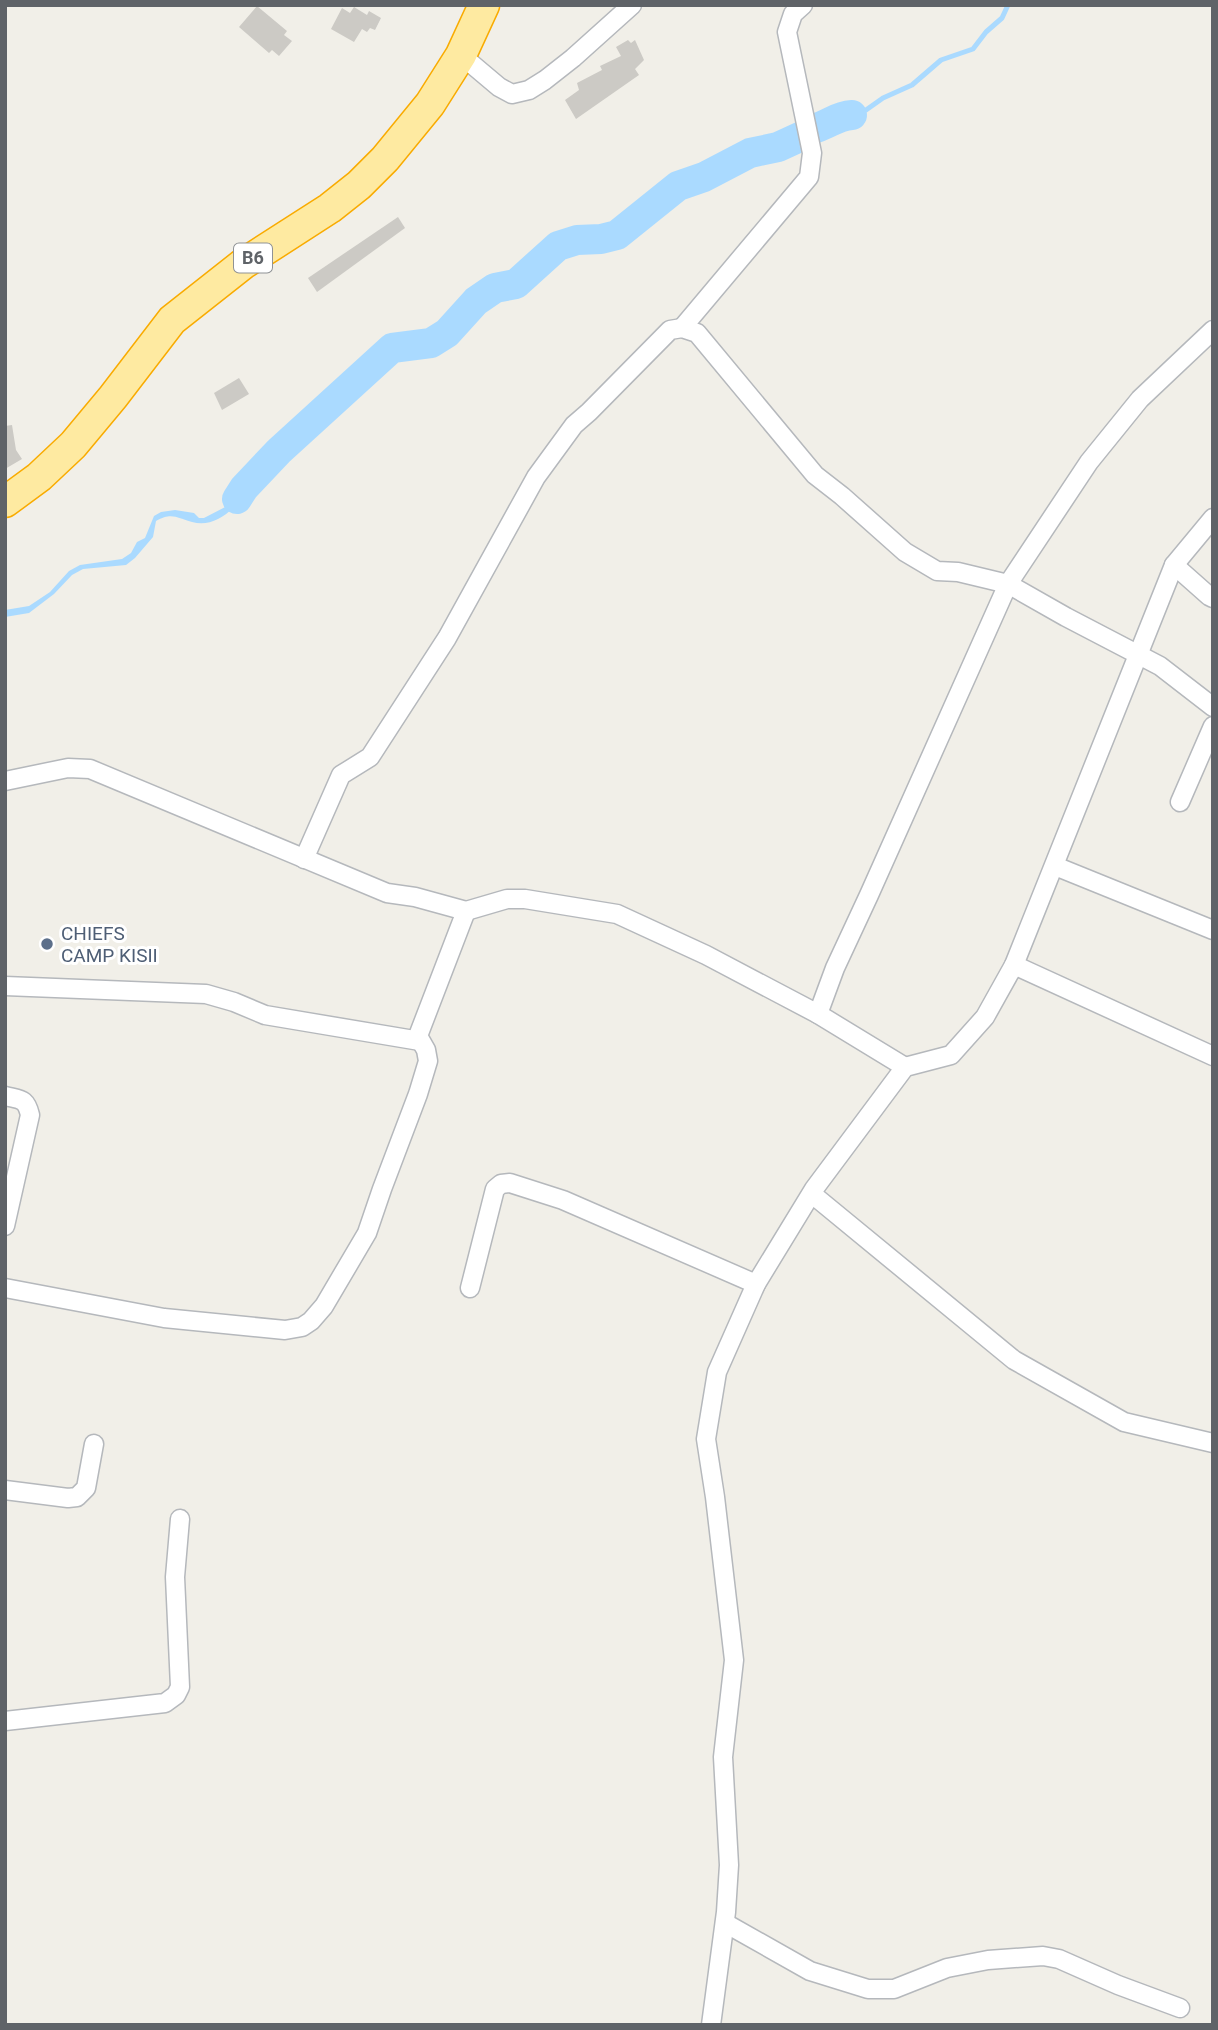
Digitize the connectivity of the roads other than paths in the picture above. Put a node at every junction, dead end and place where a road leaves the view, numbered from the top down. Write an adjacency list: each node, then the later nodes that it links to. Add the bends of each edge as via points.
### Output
1 (484, 5): 4 (highway, B6)
2 (632, 5): 4 (street, via 529,90 512,94)
3 (803, 5): 5 (street, via 793,14 787,32 812,153 810,177)
4 (461, 55): 7 (highway, B6, via 430,104 359,185 243,264 172,320 73,445)
5 (682, 328): 10 (street, via 697,332 815,475 905,552 937,571); 17 (street, via 670,330 574,425 536,477 447,638 370,757 341,775)
6 (1213, 330): 10 (street, via 1140,399 1089,462)
7 (5, 502)
8 (1213, 518): 9 (street)
9 (1174, 565): 11 (street); 12 (street)
10 (1008, 584): 12 (street); 23 (street)
11 (1213, 597)
12 (1140, 654): 13 (street); 18 (street)
13 (1213, 707)
14 (1213, 726): 16 (street)
15 (5, 780): 17 (street, via 68,768 90,769)
16 (1180, 802)
17 (304, 859): 19 (street, via 387,894)
18 (1055, 866): 20 (street); 21 (street)
19 (466, 911): 23 (street, via 506,899 524,899 617,914); 24 (street, via 418,1036)
20 (1213, 930)
21 (1014, 965): 25 (street); 26 (street, via 985,1017 951,1055)
22 (5, 986): 24 (street, via 206,994 265,1015)
23 (818, 1014): 26 (street)
24 (420, 1041): 31 (street, via 428,1061 367,1233 324,1306 302,1327 285,1330 164,1318)
25 (1213, 1056)
26 (905, 1067): 28 (street)
27 (5, 1096): 29 (street, via 24,1101 30,1115)
28 (812, 1194): 30 (street); 33 (street, via 1014,1360 1124,1422)
29 (5, 1226)
30 (756, 1284): 32 (street, via 563,1200 510,1183 501,1184 493,1195); 38 (street, via 717,1372 706,1439 734,1660 723,1756 729,1865)
31 (5, 1288)
32 (470, 1288)
33 (1213, 1443)
34 (94, 1444): 35 (street, via 86,1488 77,1497)
35 (5, 1490)
36 (180, 1519): 37 (street, via 175,1600 180,1687 176,1695 165,1703)
37 (5, 1721)
38 (724, 1923): 39 (street, via 810,1971 867,1989 894,1989 988,1960 1043,1956); 40 (street)
39 (1180, 2008)
40 (710, 2025)

